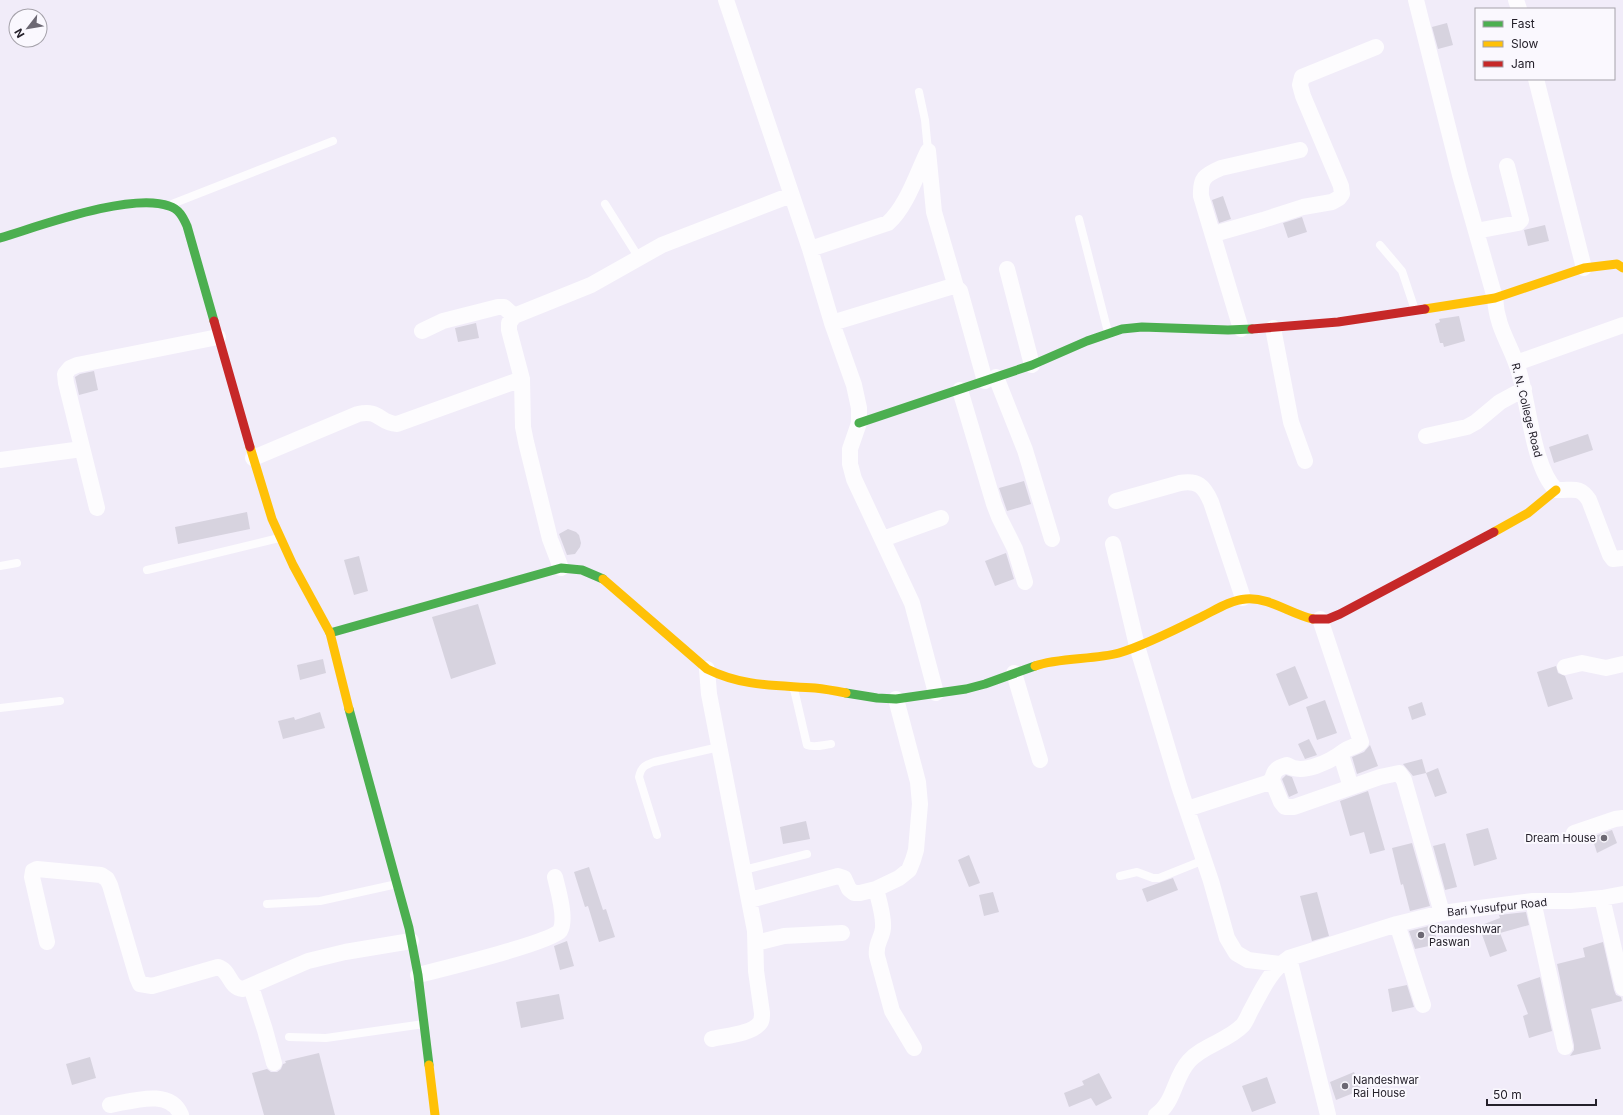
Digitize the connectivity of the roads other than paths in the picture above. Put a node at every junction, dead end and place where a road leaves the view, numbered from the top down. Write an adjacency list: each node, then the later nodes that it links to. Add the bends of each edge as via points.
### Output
1 (726, 0): 10 (street)
2 (1416, 0): 14 (street, R. N. College Road)
3 (1376, 47): 15 (street, via 1302,77 1300,85 1341,186 1342,194 1339,198)
4 (1536, 80): 20 (street)
5 (919, 92): 8 (lane)
6 (333, 141): 12 (lane)
7 (1300, 150): 15 (street, via 1221,168 1202,180 1201,196)
8 (928, 151): 18 (street, via 902,205 888,223); 23 (street, via 934,212)
9 (1507, 166): 14 (street, via 1520,220 1518,223)
10 (791, 195): 18 (street); 19 (street, via 662,245)
11 (605, 204): 19 (lane)
12 (170, 205): 16 (street, via 152,202 101,208); 33 (street, via 182,214 188,230)
13 (1078, 219): 32 (lane)
14 (1476, 231): 24 (street, R. N. College Road)
15 (1214, 234): 30 (street)
16 (0, 238)
17 (1380, 246): 25 (lane, via 1402,271)
18 (810, 249): 27 (street)
19 (639, 258): 26 (street, via 591,285)
20 (1584, 268): 21 (street, via 1617,264); 24 (street)
21 (1623, 268)
22 (1007, 269): 35 (street)
23 (956, 287): 27 (street); 37 (street, via 960,291)
24 (1496, 298): 25 (street); 34 (street, R. N. College Road, via 1499,323)
25 (1415, 311): 29 (street)
26 (514, 316): 31 (street, via 504,307 498,307 443,321); 36 (street, via 509,323 509,330)
27 (832, 323): 40 (street, via 854,385)
28 (1623, 325): 34 (street)
29 (1272, 328): 30 (street); 45 (street, via 1290,422)
30 (1241, 329): 32 (street, via 1142,327)
31 (422, 331)
32 (1108, 333): 35 (street)
33 (218, 337): 42 (street, via 70,368 65,374 66,383); 43 (street)
34 (1516, 363): 38 (street, R. N. College Road)
35 (1032, 365): 37 (street)
36 (522, 379): 43 (street, via 397,424 391,424 372,412 358,414); 57 (street, via 523,427 526,442 550,539)
37 (991, 379): 39 (street); 52 (street, via 1025,450)
38 (1524, 389): 41 (street, via 1500,402 1468,427); 46 (street, R. N. College Road, via 1541,464 1550,484)
39 (960, 390): 40 (street); 59 (street, via 994,504 1015,549)
40 (859, 423): 51 (street, via 850,448 850,464 860,495)
41 (1426, 436)
42 (82, 449): 44 (street); 48 (street)
43 (253, 458): 50 (street)
44 (0, 460)
45 (1305, 461)
46 (1556, 490): 54 (street, via 1574,489 1585,494 1610,555 1614,559); 61 (street, via 1515,521 1340,614)
47 (1116, 501): 60 (street, via 1190,481 1200,485 1207,491)
48 (97, 508)
49 (941, 518): 51 (street)
50 (280, 538): 58 (lane); 62 (street)
51 (883, 539): 69 (street, via 912,603)
52 (1052, 539)
53 (1113, 544): 63 (street)
54 (1623, 558)
55 (17, 563): 56 (lane)
56 (0, 566)
57 (561, 568): 62 (street); 66 (street, via 576,568 602,578)
58 (147, 570)
59 (1025, 582)
60 (1243, 598): 61 (street, via 1265,601 1300,616); 63 (street)
61 (1320, 619): 75 (street, via 1361,742)
62 (330, 633): 88 (street)
63 (1137, 646): 67 (street, via 1106,656 1039,664); 79 (street)
64 (1623, 664): 65 (street, via 1606,668 1582,663)
65 (1565, 667)
66 (707, 669): 68 (street, via 739,682); 74 (street)
67 (1014, 673): 69 (street, via 979,686); 76 (street)
68 (793, 686): 70 (street); 73 (lane, via 807,744 811,747)
69 (936, 693): 70 (street)
70 (896, 699): 89 (street, via 918,782 920,804 916,850 909,870)
71 (60, 701): 72 (lane)
72 (0, 708)
73 (831, 744)
74 (719, 747): 82 (lane, via 654,762 645,765 641,770 639,777); 85 (street)
75 (1341, 755): 77 (street, via 1307,769 1292,769 1287,765 1277,768); 78 (street)
76 (1040, 760)
77 (1272, 780): 78 (street, via 1285,807 1294,807); 79 (street)
78 (1351, 787): 95 (street, via 1391,773 1399,773 1404,780)
79 (1187, 809): 84 (street)
80 (1623, 818): 81 (street)
81 (1574, 833)
82 (657, 835)
83 (807, 854): 85 (lane)
84 (1204, 860): 86 (lane, via 1159,878 1137,872); 101 (street, via 1227,938 1236,953 1248,960)
85 (744, 870): 92 (street)
86 (1120, 876)
87 (555, 877): 102 (street, via 563,915 563,925 559,932 529,945)
88 (398, 884): 94 (lane, via 320,901); 98 (street)
89 (876, 889): 92 (street, via 854,893 844,878 838,876); 110 (street, via 883,924 876,948 877,956 892,1010)
90 (1623, 894): 91 (street, Bari Yusufpur Road)
91 (1602, 898): 93 (street, Bari Yusufpur Road); 104 (street)
92 (750, 900): 100 (street)
93 (1533, 901): 95 (street, Bari Yusufpur Road); 109 (street)
94 (267, 904)
95 (1442, 912): 96 (street, Bari Yusufpur Road)
96 (1397, 924): 101 (street, Bari Yusufpur Road); 105 (street)
97 (842, 932): 100 (street, via 784,936)
98 (411, 941): 102 (street); 103 (street, via 308,961)
99 (47, 942): 103 (street, via 37,903 33,871 37,869 101,875 110,885 140,984 152,986 222,968 237,988)
100 (756, 943): 108 (street, via 756,971 762,1020 752,1029)
101 (1285, 961): 115 (street, via 1272,973 1244,1024 1224,1040 1190,1060 1166,1106); 116 (street)
102 (418, 975): 106 (street)
103 (251, 987): 111 (street)
104 (1623, 988)
105 (1423, 1005)
106 (425, 1024): 107 (lane, via 326,1038); 114 (street)
107 (289, 1037)
108 (712, 1038)
109 (1565, 1047)
110 (914, 1048)
111 (274, 1063)
112 (110, 1104): 113 (street, via 161,1098 171,1102 179,1109)
113 (181, 1115)
114 (435, 1115)
115 (1156, 1115)
116 (1328, 1115)

